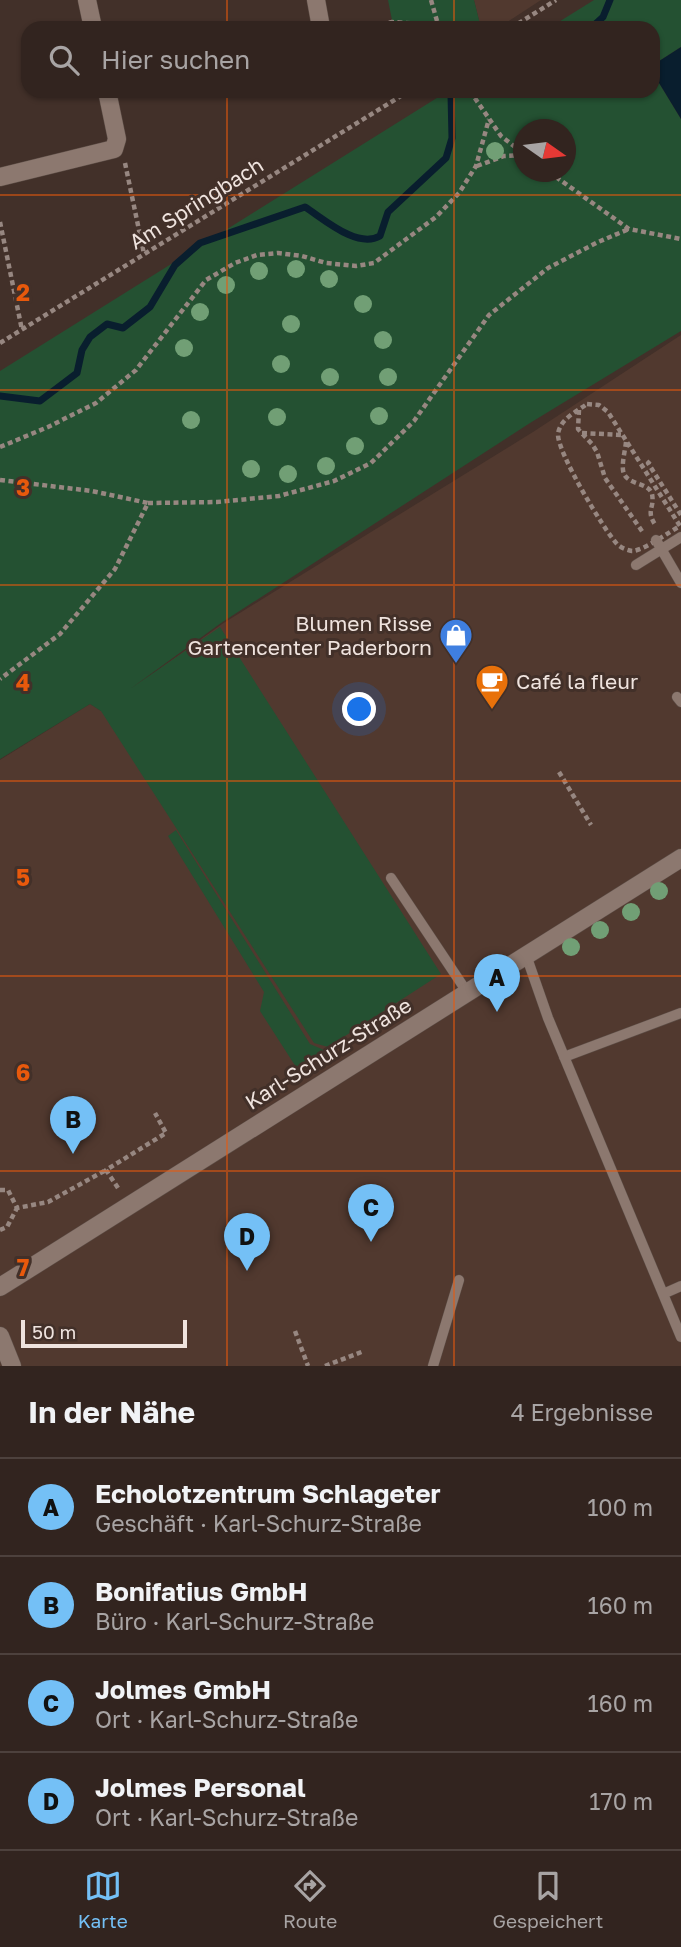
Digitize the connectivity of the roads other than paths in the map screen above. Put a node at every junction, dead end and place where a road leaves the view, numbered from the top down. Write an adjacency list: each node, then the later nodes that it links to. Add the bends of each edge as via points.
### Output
1 (87, 0): 3 (street)
2 (316, 0): 4 (street)
3 (92, 21)
4 (318, 21)
5 (108, 98): 6 (street, via 117,139 114,149)
6 (0, 177)
7 (681, 537): 8 (lane)
8 (658, 542): 9 (lane); 10 (lane)
9 (636, 565)
10 (681, 583)
11 (681, 858): 13 (street, Karl-Schurz-Straße)
12 (390, 878): 14 (lane)
13 (526, 955): 14 (street, Karl-Schurz-Straße); 16 (lane)
14 (467, 992): 19 (street, Karl-Schurz-Straße)
15 (681, 1013): 16 (lane)
16 (564, 1057): 20 (lane)
17 (459, 1280): 24 (lane)
18 (681, 1286): 20 (lane)
19 (0, 1287)
20 (663, 1294): 22 (lane)
21 (0, 1336): 23 (street)
22 (681, 1337)
23 (12, 1366)
24 (433, 1366)

